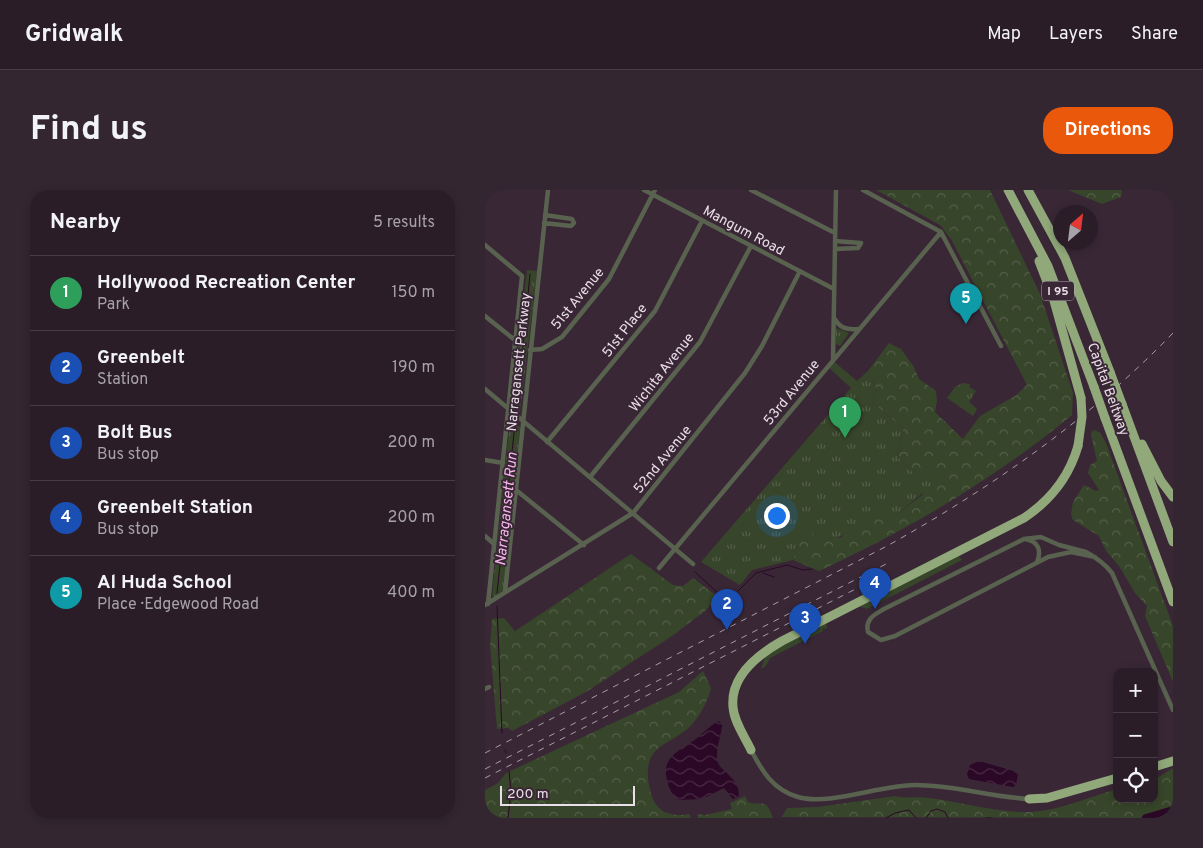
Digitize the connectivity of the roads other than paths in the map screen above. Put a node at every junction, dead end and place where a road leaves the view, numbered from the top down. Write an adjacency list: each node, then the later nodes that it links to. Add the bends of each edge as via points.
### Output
1 (548, 190): 10 (street, Narragansett Parkway)
2 (644, 190): 8 (street, Mangum Road)
3 (751, 190): 14 (street)
4 (836, 190): 14 (street)
5 (863, 190): 13 (street)
6 (1007, 190): 9 (highway, Capital Beltway / I 95)
7 (1028, 190): 29 (highway, Capital Beltway / I 95, bridge, via 1068,266)
8 (654, 192): 11 (street, Mangum Road); 26 (street, 51st Avenue, via 609,279 562,337 542,348)
9 (1013, 199): 50 (highway, Capital Beltway / I 95, bridge, via 1048,266); 53 (highway, bridge, via 1053,297 1081,398 1078,446 1069,469 1059,486 1034,512 761,654 739,680 733,707)
10 (545, 215): 12 (street, Narragansett Parkway); 12 (street, via 572,219 574,223 571,226)
11 (703, 221): 17 (street, Mangum Road); 32 (street, 51st Place, via 655,311)
12 (544, 223): 26 (street, Narragansett Parkway)
13 (941, 232): 23 (street, 53rd Avenue); 25 (street)
14 (835, 233): 15 (street)
15 (835, 240): 18 (street); 18 (street, via 861,244 858,248)
16 (485, 245): 24 (street, Narragansett Parkway, via 522,276)
17 (751, 246): 19 (street, Mangum Road); 35 (street, Wichita Avenue, via 700,342)
18 (835, 248): 20 (street)
19 (800, 272): 20 (street, Mangum Road); 38 (street, 52nd Avenue, via 745,373)
20 (835, 289): 22 (street)
21 (485, 316): 24 (street)
22 (834, 317): 23 (street, via 847,330); 27 (street)
23 (858, 330): 27 (street, 53rd Avenue)
24 (516, 341): 30 (street, Narragansett Parkway)
25 (1001, 346)
26 (530, 350): 31 (street, Narragansett Parkway)
27 (833, 359): 44 (street, 53rd Avenue)
28 (485, 390): 30 (street)
29 (1122, 404): 37 (highway, via 1152,465); 41 (highway, Capital Beltway / I 95)
30 (509, 409): 31 (street); 34 (street, Narragansett Parkway)
31 (523, 422): 32 (street); 36 (street, Narragansett Parkway)
32 (547, 442): 35 (street)
33 (485, 460): 34 (street)
34 (503, 463): 42 (street, Narragansett Parkway)
35 (590, 477): 38 (street)
36 (515, 490): 43 (street); 49 (street, Narragansett Parkway)
37 (1173, 497)
38 (633, 513): 43 (street, 52nd Avenue); 44 (street)
39 (485, 536): 42 (street)
40 (1024, 539): 45 (street, via 1041,537); 46 (street, via 1038,546 1040,554); 46 (street, via 875,614 868,622 868,632 881,640 895,636)
41 (1173, 542)
42 (494, 544): 51 (street, Narragansett Parkway)
43 (584, 545): 49 (street, 52nd Avenue)
44 (675, 550): 47 (street); 48 (street, 53rd Avenue)
45 (1095, 557): 46 (street, via 1067,552); 52 (street, via 1116,579)
46 (1036, 563)
47 (693, 564)
48 (659, 568)
49 (505, 592): 51 (street, 52nd Avenue)
50 (1173, 602)
51 (486, 604)
52 (1173, 710)
53 (751, 750): 57 (street, via 772,783 800,797 825,798 916,785)
54 (1173, 761): 55 (highway)
55 (1158, 766)
56 (1113, 779): 57 (highway, via 1055,796)
57 (1029, 799)

